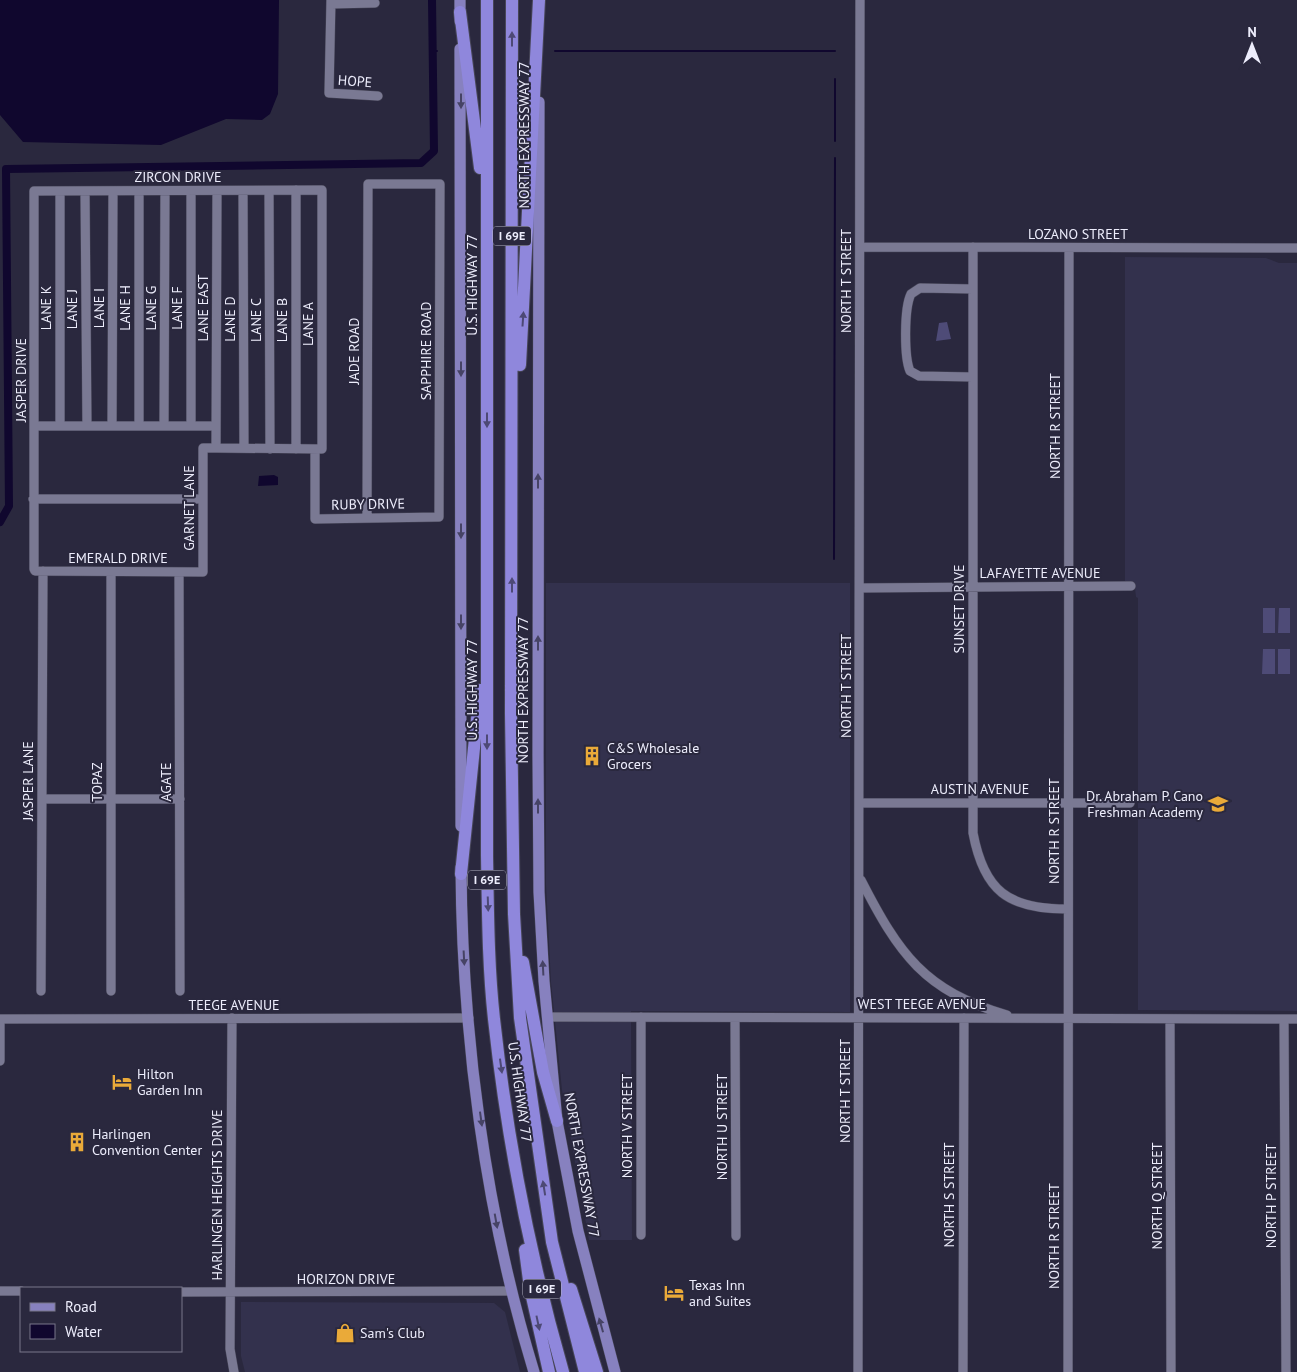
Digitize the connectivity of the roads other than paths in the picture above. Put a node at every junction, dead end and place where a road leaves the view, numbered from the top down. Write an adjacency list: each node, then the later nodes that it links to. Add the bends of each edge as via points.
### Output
1 (487, 0): 27 (highway, U.S. HIGHWAY 77 / I 69E)
2 (512, 0): 42 (highway, U.S. HIGHWAY 77 / I 69E, one-way to 2)
3 (539, 0): 42 (highway, one-way to 3, via 526,276); 70 (main road, NORTH EXPRESSWAY 77, one-way to 3, via 539,881)
4 (860, 0): 22 (street, NORTH T STREET)
5 (331, 2): 6 (street); 8 (street, HOPE, via 329,93)
6 (375, 3)
7 (460, 6): 27 (highway, via 479,157); 63 (main road, one-way to 63)
8 (378, 96)
9 (440, 184): 45 (street, SAPPHIRE ROAD); 46 (street, JADE ROAD, via 368,184)
10 (218, 190): 11 (street, ZIRCON DRIVE); 21 (street, ZIRCON DRIVE); 36 (street, LANE EAST)
11 (243, 190): 12 (street, ZIRCON DRIVE); 38 (street, LANE D)
12 (269, 190): 13 (street, ZIRCON DRIVE); 39 (street, LANE C)
13 (296, 190): 14 (street, ZIRCON DRIVE); 40 (street, LANE B)
14 (322, 190): 41 (street, LANE A, via 322,449)
15 (34, 191): 16 (street, ZIRCON DRIVE); 29 (street, JASPER DRIVE)
16 (60, 191): 17 (street, ZIRCON DRIVE); 30 (street, LANE K)
17 (85, 191): 18 (street, ZIRCON DRIVE); 31 (street, LANE J)
18 (113, 191): 19 (street, ZIRCON DRIVE); 32 (street, LANE I)
19 (139, 191): 20 (street, ZIRCON DRIVE); 33 (street, LANE H)
20 (165, 191): 21 (street, ZIRCON DRIVE); 34 (street, LANE G)
21 (191, 191): 35 (street, LANE F)
22 (860, 247): 23 (street, LOZANO STREET); 55 (street, NORTH T STREET)
23 (973, 247): 24 (street, LOZANO STREET); 26 (street, SUNSET DRIVE)
24 (1069, 248): 25 (street, LOZANO STREET); 54 (street, NORTH R STREET)
25 (1297, 248)
26 (973, 289): 28 (street, SUNSET DRIVE); 28 (street, via 920,288 911,294 907,307 906,360 910,371 920,376)
27 (487, 302): 47 (highway, U.S. HIGHWAY 77 / I 69E, one-way to 47)
28 (973, 377): 53 (street, SUNSET DRIVE)
29 (35, 426): 30 (street); 43 (street, JASPER DRIVE)
30 (60, 426): 31 (street)
31 (87, 426): 32 (street)
32 (112, 426): 33 (street)
33 (138, 426): 34 (street)
34 (164, 426): 35 (street)
35 (190, 426): 36 (street)
36 (216, 426): 37 (street)
37 (216, 448): 38 (street); 44 (street, GARNET LANE, via 203,448)
38 (244, 448): 39 (street)
39 (270, 448): 40 (street)
40 (296, 449): 41 (street)
41 (315, 449): 46 (street, RUBY DRIVE, via 315,519)
42 (512, 472): 66 (highway, U.S. HIGHWAY 77 / I 69E, one-way to 42)
43 (33, 499): 44 (street); 48 (street, JASPER DRIVE)
44 (203, 499): 51 (street, GARNET LANE)
45 (439, 517): 46 (street, RUBY DRIVE)
46 (368, 518)
47 (487, 553): 63 (highway, via 480,688); 85 (highway, U.S. HIGHWAY 77 / I 69E, one-way to 85, via 489,935 494,1018)
48 (38, 570): 49 (street, EMERALD DRIVE); 56 (street, JASPER LANE)
49 (111, 572): 50 (street, EMERALD DRIVE); 57 (street, TOPAZ)
50 (179, 572): 51 (street, EMERALD DRIVE); 58 (street, AGATE)
51 (203, 572)
52 (1131, 586): 54 (street, LAFAYETTE AVENUE)
53 (973, 587): 54 (street, LAFAYETTE AVENUE); 55 (street, LAFAYETTE AVENUE); 60 (street, SUNSET DRIVE)
54 (1068, 587): 62 (street, NORTH R STREET)
55 (860, 588): 59 (street, NORTH T STREET)
56 (42, 799): 57 (street); 67 (street, JASPER LANE)
57 (111, 799): 58 (street); 68 (street, TOPAZ)
58 (180, 799): 69 (street, AGATE)
59 (859, 803): 60 (street, AUSTIN AVENUE); 64 (street, NORTH T STREET)
60 (973, 803): 62 (street, AUSTIN AVENUE); 65 (street, SUNSET DRIVE, via 977,855 994,886 1024,904)
61 (1130, 803): 62 (street, AUSTIN AVENUE)
62 (1068, 804): 65 (street, NORTH R STREET)
63 (461, 874): 74 (main road, one-way to 74)
64 (859, 877): 72 (street, NORTH T STREET); 77 (street, via 886,927 905,955 924,974 958,997 982,1008)
65 (1067, 909): 79 (street, NORTH R STREET)
66 (514, 914): 84 (highway, via 542,1072); 86 (highway, U.S. HIGHWAY 77 / I 69E, one-way to 66, via 520,1018)
67 (41, 991)
68 (111, 991)
69 (180, 992)
70 (547, 1017): 71 (street, WEST TEEGE AVENUE); 84 (main road, NORTH EXPRESSWAY 77)
71 (641, 1017): 75 (street, WEST TEEGE AVENUE); 87 (street, NORTH V STREET)
72 (859, 1017): 75 (street, WEST TEEGE AVENUE); 76 (street, WEST TEEGE AVENUE); 101 (street, NORTH T STREET)
73 (232, 1018): 74 (street, TEEGE AVENUE); 78 (street, TEEGE AVENUE); 93 (street, HARLINGEN HEIGHTS DRIVE)
74 (468, 1018): 91 (main road, one-way to 91, via 491,1188)
75 (735, 1018): 88 (street, NORTH U STREET)
76 (964, 1018): 77 (street, WEST TEEGE AVENUE); 102 (street, NORTH S STREET)
77 (1019, 1018): 79 (street, WEST TEEGE AVENUE)
78 (0, 1019): 83 (street)
79 (1067, 1019): 80 (street, WEST TEEGE AVENUE); 103 (street, NORTH R STREET)
80 (1170, 1019): 81 (street, WEST TEEGE AVENUE); 104 (street, NORTH Q STREET)
81 (1284, 1019): 82 (street, WEST TEEGE AVENUE); 105 (street, NORTH P STREET)
82 (1297, 1019)
83 (0, 1061)
84 (557, 1121): 100 (main road, NORTH EXPRESSWAY 77, one-way to 84, via 578,1231)
85 (522, 1205): 96 (highway, one-way to 96, via 530,1288); 97 (highway, U.S. HIGHWAY 77 / I 69E)
86 (548, 1213): 98 (highway, U.S. HIGHWAY 77 / I 69E, via 562,1286); 99 (highway, via 556,1228)
87 (640, 1235)
88 (736, 1236)
89 (0, 1291): 90 (street)
90 (20, 1291)
91 (511, 1291): 93 (street, HORIZON DRIVE); 95 (main road)
92 (182, 1292): 93 (street, HORIZON DRIVE)
93 (231, 1292): 94 (street, HARLINGEN HEIGHTS DRIVE, via 230,1349)
94 (234, 1372)
95 (534, 1372)
96 (549, 1372)
97 (563, 1372)
98 (585, 1372)
99 (597, 1372)
100 (615, 1372)
101 (858, 1372)
102 (963, 1372)
103 (1068, 1372)
104 (1171, 1372)
105 (1286, 1372)

